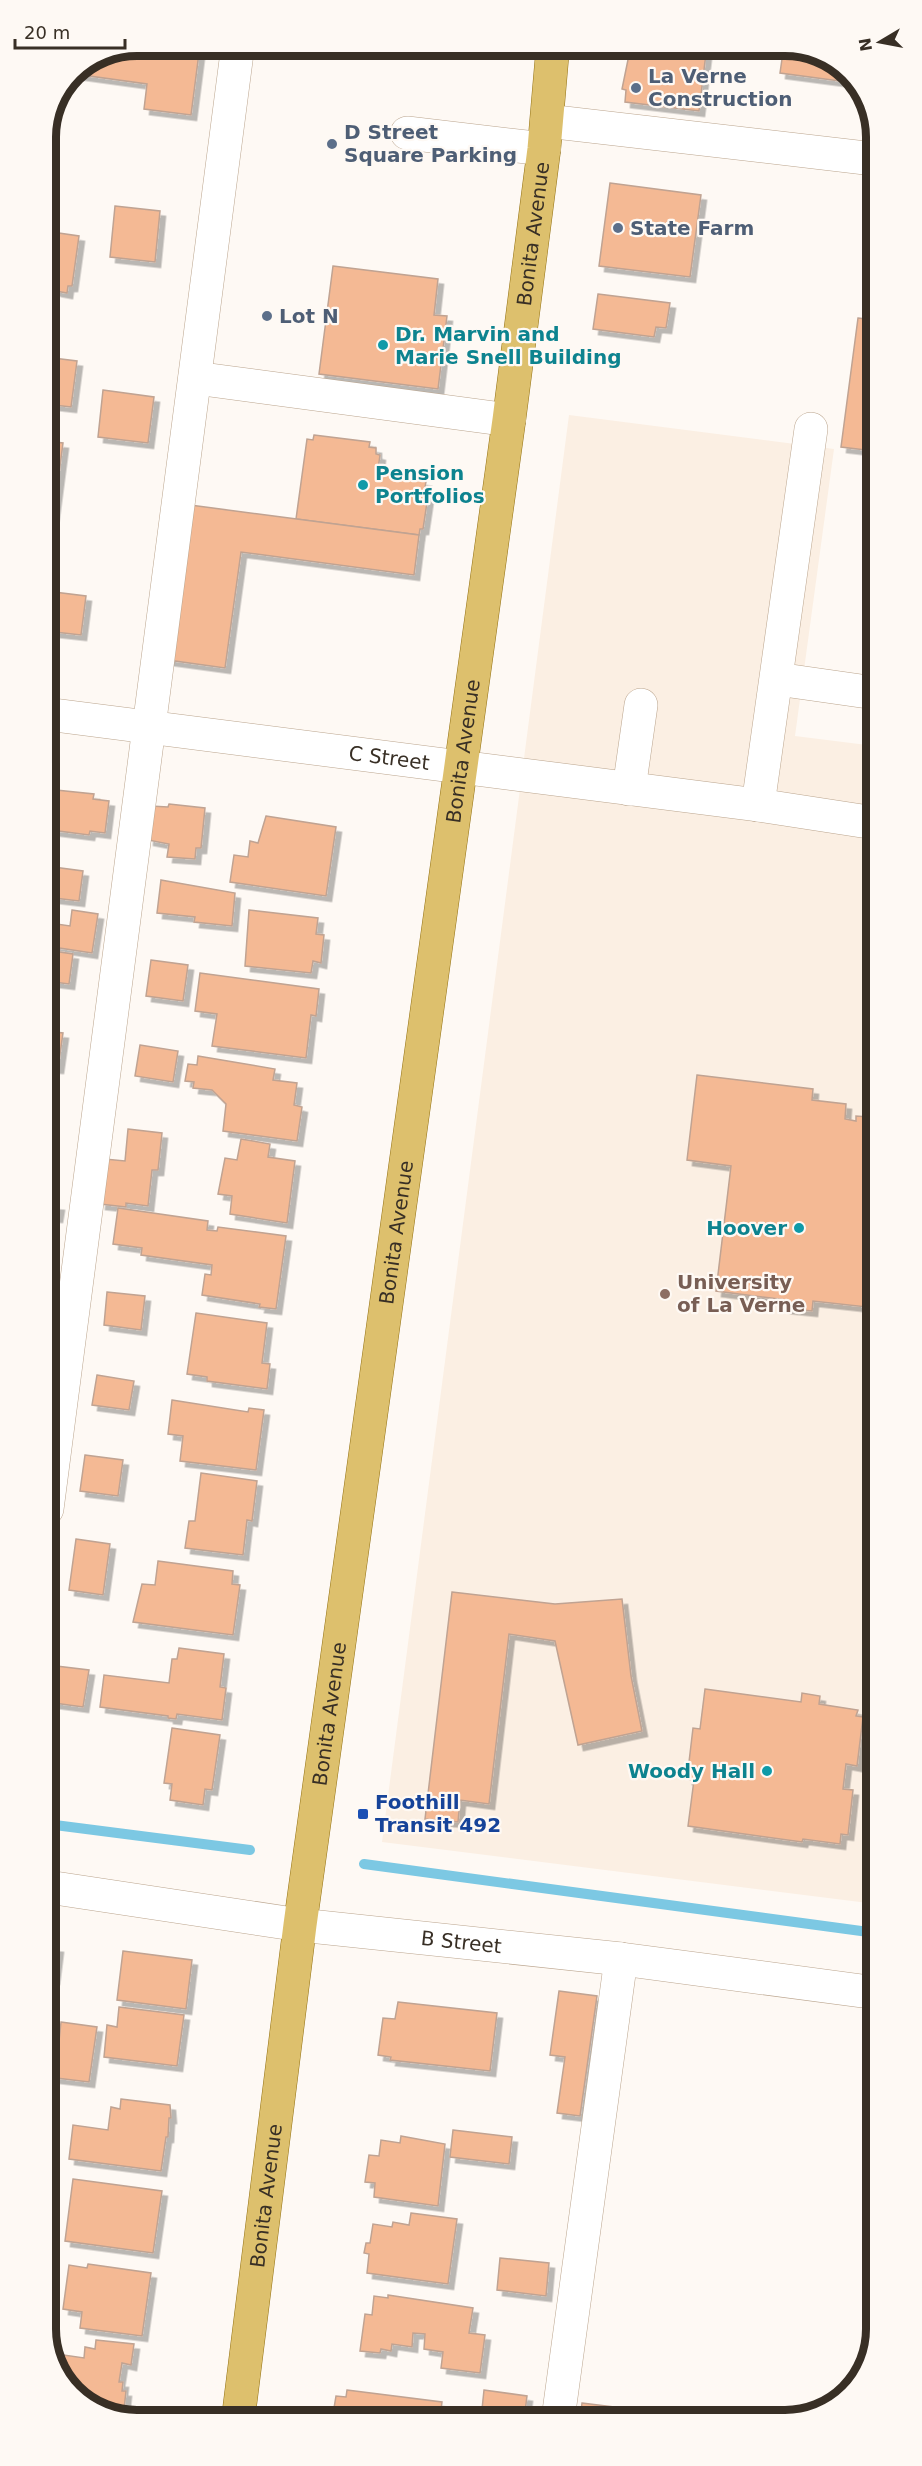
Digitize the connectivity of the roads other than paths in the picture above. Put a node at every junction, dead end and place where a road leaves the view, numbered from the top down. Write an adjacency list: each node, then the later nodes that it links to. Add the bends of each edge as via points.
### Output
1 (237, 56): 6 (street)
2 (552, 56): 4 (main road, Bonita Avenue)
3 (407, 133): 4 (street)
4 (545, 135): 5 (street); 7 (main road, Bonita Avenue)
5 (866, 158)
6 (195, 378): 7 (street); 13 (street)
7 (509, 420): 14 (main road, Bonita Avenue)
8 (811, 429): 9 (street)
9 (777, 679): 10 (street); 16 (street)
10 (866, 692)
11 (641, 705): 15 (street)
12 (56, 715): 13 (street, C Street)
13 (150, 726): 14 (street, C Street); 18 (street)
14 (460, 768): 15 (street, C Street); 20 (main road, Bonita Avenue)
15 (629, 789): 16 (street, C Street)
16 (758, 805): 17 (street, C Street)
17 (866, 822)
18 (56, 1441)
19 (56, 1888): 20 (street, B Street)
20 (300, 1925): 21 (street, B Street); 23 (main road, Bonita Avenue)
21 (621, 1959): 22 (street, B Street); 24 (street)
22 (866, 1992)
23 (239, 2410)
24 (559, 2410)

